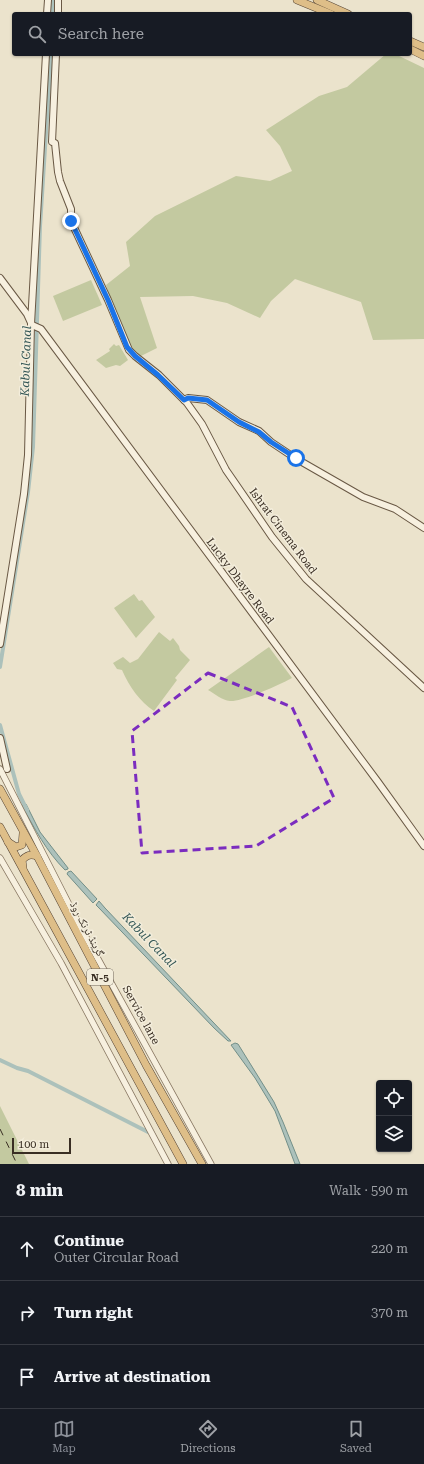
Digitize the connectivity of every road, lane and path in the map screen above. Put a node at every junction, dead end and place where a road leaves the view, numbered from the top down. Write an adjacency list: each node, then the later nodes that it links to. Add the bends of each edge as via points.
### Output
1 (48, 0): 5 (main road)
2 (58, 0): 6 (main road)
3 (297, 0): 7 (highway)
4 (317, 0): 8 (highway)
5 (47, 12)
6 (58, 12)
7 (326, 12)
8 (344, 12)
9 (412, 42): 10 (highway)
10 (424, 47)
11 (412, 50): 14 (highway)
12 (46, 56): 15 (main road)
13 (56, 56): 15 (main road)
14 (424, 56)
15 (46, 141): 17 (main road); 18 (main road, Ishrat Cinema Road, via 55,142 59,176 71,209 71,221 127,347)
16 (0, 278): 17 (main road, Lucky Dhayre Road)
17 (35, 326): 20 (main road, via 23,501); 30 (main road, Lucky Dhayre Road)
18 (184, 400): 19 (main road, via 207,400 296,458 363,497 395,510); 21 (main road, Ishrat Cinema Road, via 202,424 226,470 288,557 319,593)
19 (424, 528)
20 (0, 644)
21 (424, 688)
22 (0, 738): 24 (main road)
23 (0, 769): 25 (street, Service lane)
24 (7, 769): 25 (street)
25 (5, 778): 34 (street, Service lane, via 79,924)
26 (0, 789): 28 (highway, گرینڈ ٹرنک روڈ / N-5)
27 (0, 827): 29 (highway, N-5)
28 (23, 831): 29 (highway, via 22,845 16,846); 31 (highway, گرینڈ ٹرنک روڈ / N-5)
29 (8, 842): 33 (highway, N-5)
30 (424, 846)
31 (37, 856): 33 (highway, via 31,854 22,860); 35 (highway, گرینڈ ٹرنک روڈ / N-5)
32 (0, 858): 36 (street, via 61,963)
33 (24, 869): 37 (highway, N-5)
34 (154, 1060): 35 (street); 39 (street, Service lane)
35 (146, 1065): 38 (highway, گرینڈ ٹرنک روڈ / N-5)
36 (168, 1164)
37 (183, 1164)
38 (202, 1164)
39 (211, 1164)

